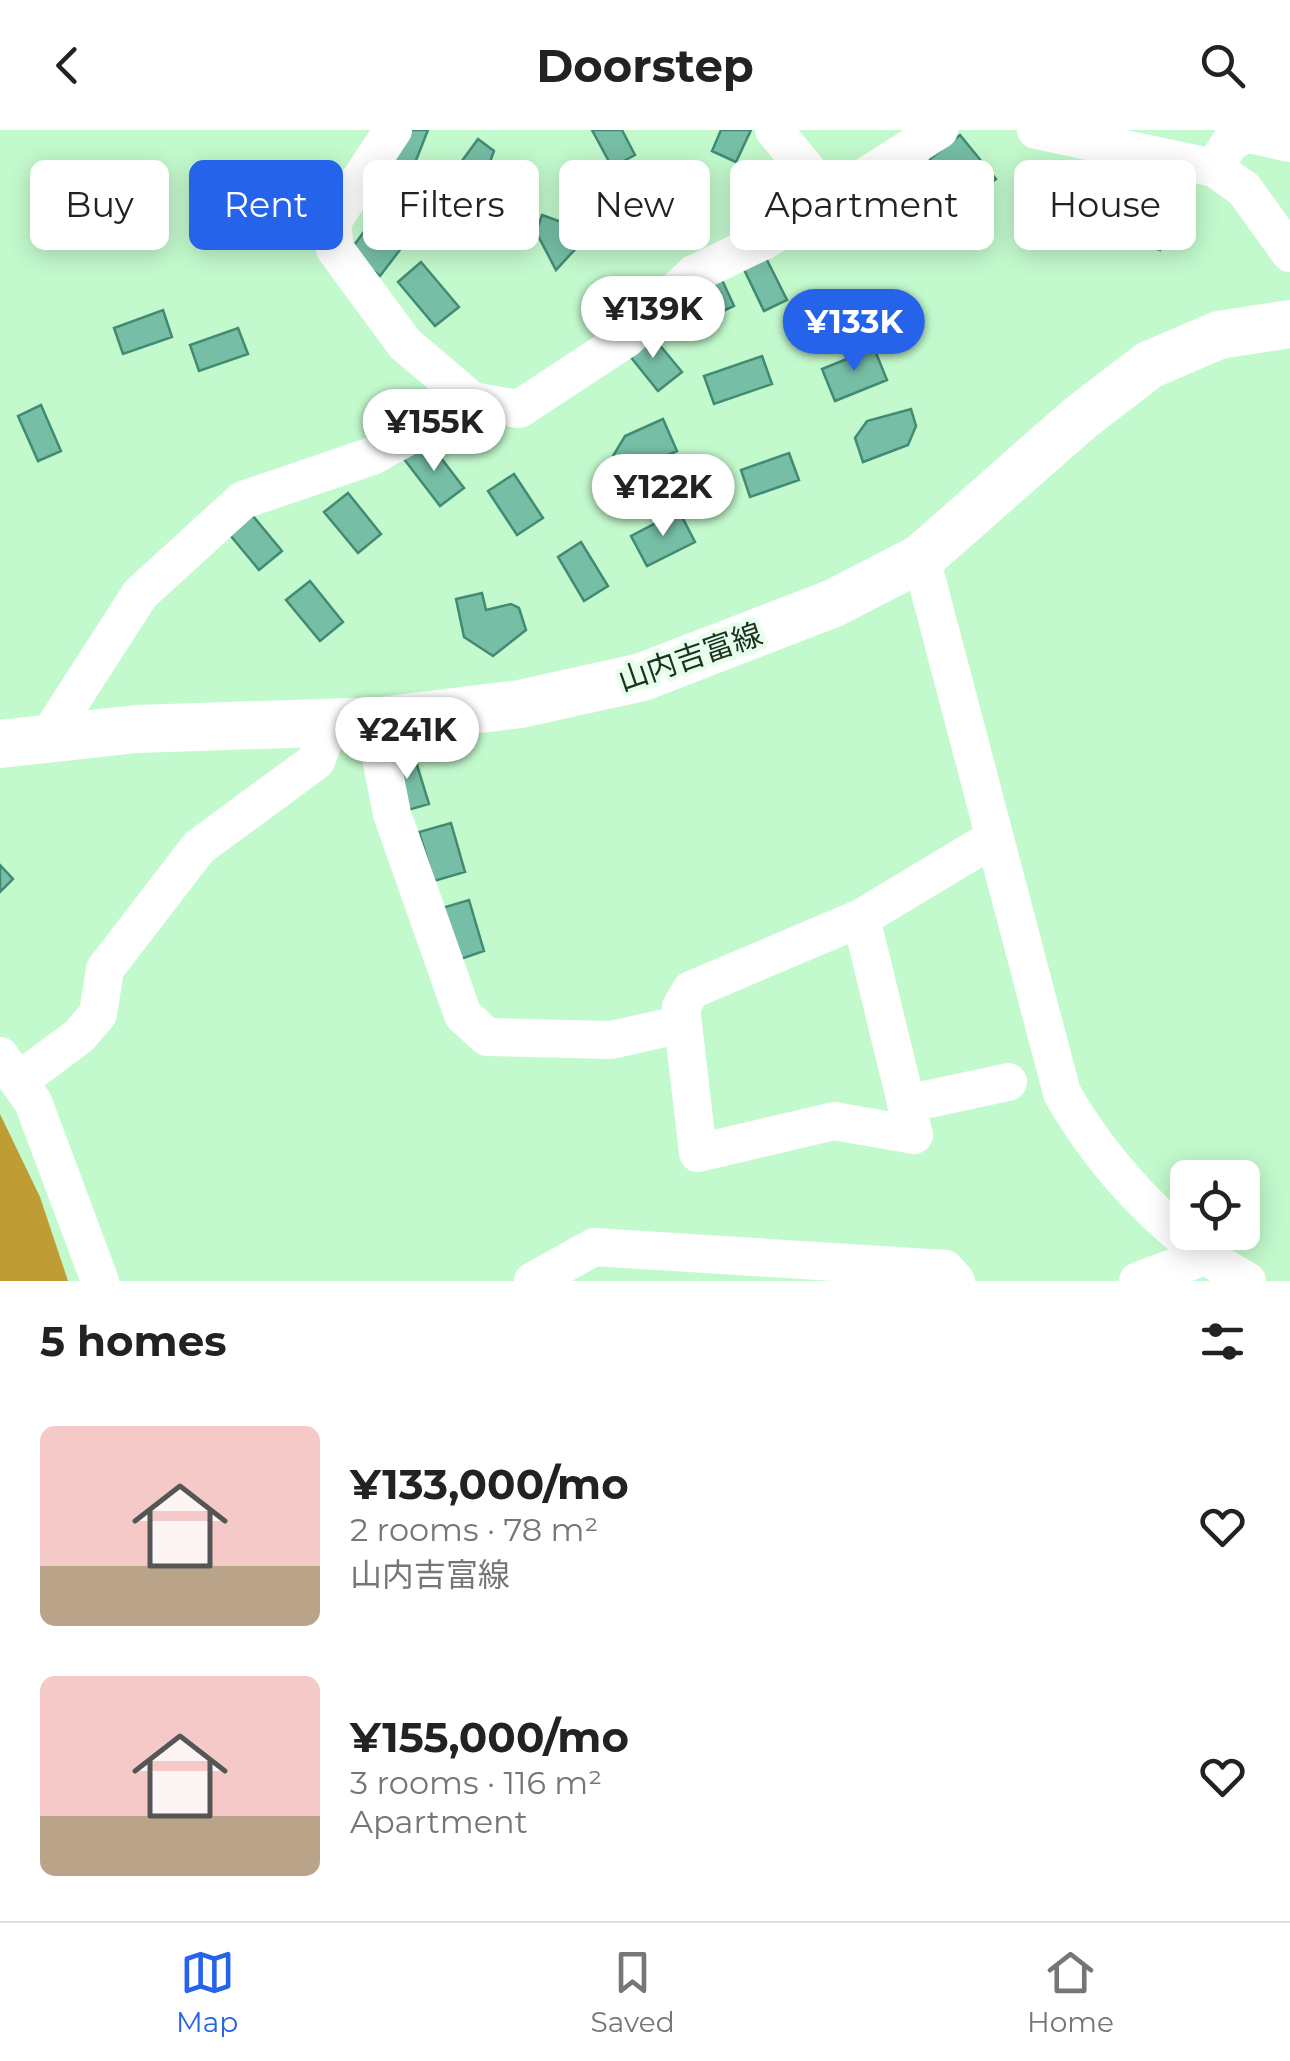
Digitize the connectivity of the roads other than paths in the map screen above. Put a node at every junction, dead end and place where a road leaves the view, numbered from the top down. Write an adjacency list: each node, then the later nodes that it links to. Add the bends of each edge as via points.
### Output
1 (393, 130): 12 (street, via 332,222 335,249 405,344)
2 (774, 130): 6 (street)
3 (939, 130): 7 (street)
4 (1036, 130): 8 (street)
5 (1290, 142): 8 (street, via 1246,133 1229,144)
6 (798, 160)
7 (892, 160)
8 (1214, 168): 10 (street, via 1244,190)
9 (744, 250): 12 (street, via 694,274 626,338 519,409)
10 (1290, 253)
11 (1290, 324): 13 (main road, 山内吉富線, via 1219,335 1149,365)
12 (472, 401): 15 (street, via 372,456 244,500 140,594)
13 (920, 558): 14 (main road, 山内吉富線, via 834,604 642,677 520,704); 17 (street)
14 (352, 722): 15 (main road, 山内吉富線); 19 (street, via 463,1015 488,1037 611,1040); 20 (street, via 316,761 199,847 105,969 98,1014 80,1036)
15 (48, 738): 16 (main road, 山内吉富線)
16 (0, 744)
17 (994, 838): 18 (street); 23 (street, via 1062,1092 1088,1139)
18 (861, 918): 19 (street, via 691,990 681,1007); 22 (street)
19 (683, 1024): 22 (street, via 698,1153 834,1121 914,1136)
20 (10, 1068): 24 (street, via 32,1102)
21 (1008, 1082): 22 (street)
22 (906, 1104)
23 (1202, 1256): 27 (street); 28 (street)
24 (100, 1281)
25 (534, 1281): 26 (street, via 594,1247 944,1270)
26 (956, 1281)
27 (1138, 1281)
28 (1247, 1281)

